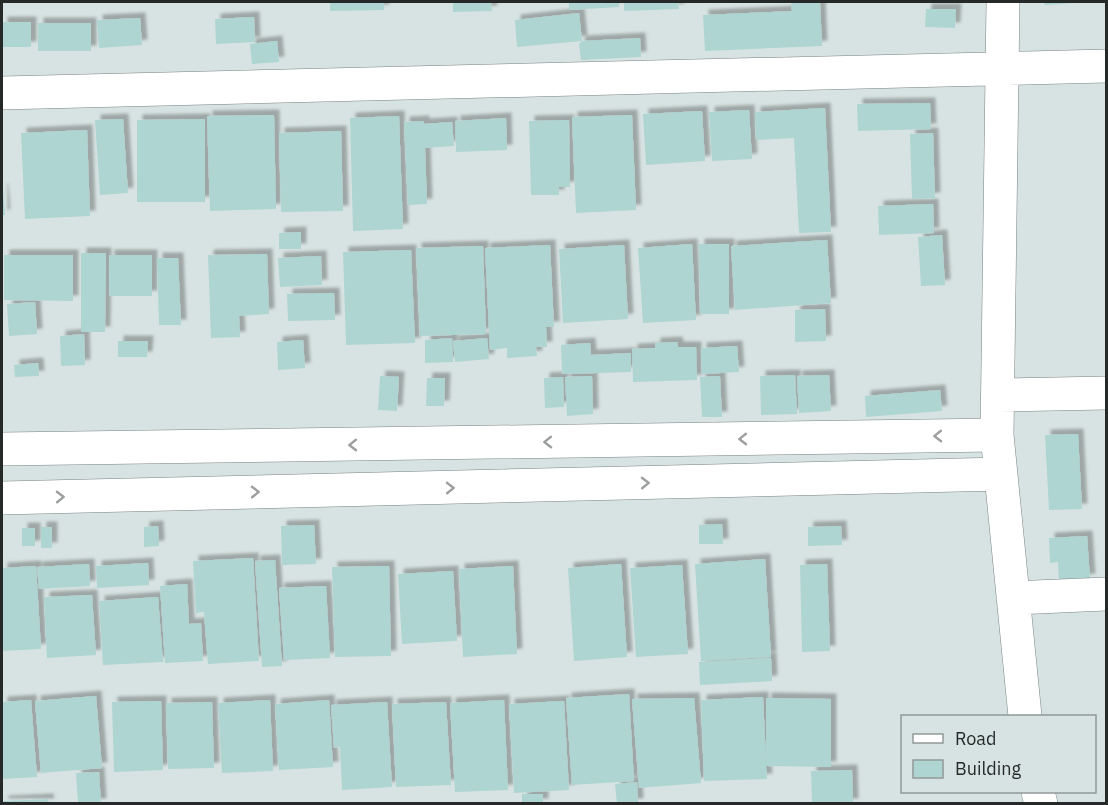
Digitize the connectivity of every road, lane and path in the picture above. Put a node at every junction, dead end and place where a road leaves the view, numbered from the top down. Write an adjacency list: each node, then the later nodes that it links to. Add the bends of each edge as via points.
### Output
1 (1003, 2): 3 (street)
2 (1107, 66): 3 (street)
3 (1001, 67): 4 (street); 6 (street)
4 (2, 93)
5 (1107, 393): 6 (street)
6 (999, 395): 7 (street)
7 (997, 435): 8 (street, one-way to 8); 10 (street)
8 (314, 446): 9 (street); 11 (street)
9 (2, 449)
10 (1001, 474): 11 (street, one-way to 10); 14 (street)
11 (315, 491): 12 (street, one-way to 11)
12 (2, 498)
13 (1107, 594): 14 (street)
14 (1012, 598): 15 (street)
15 (1025, 715)

